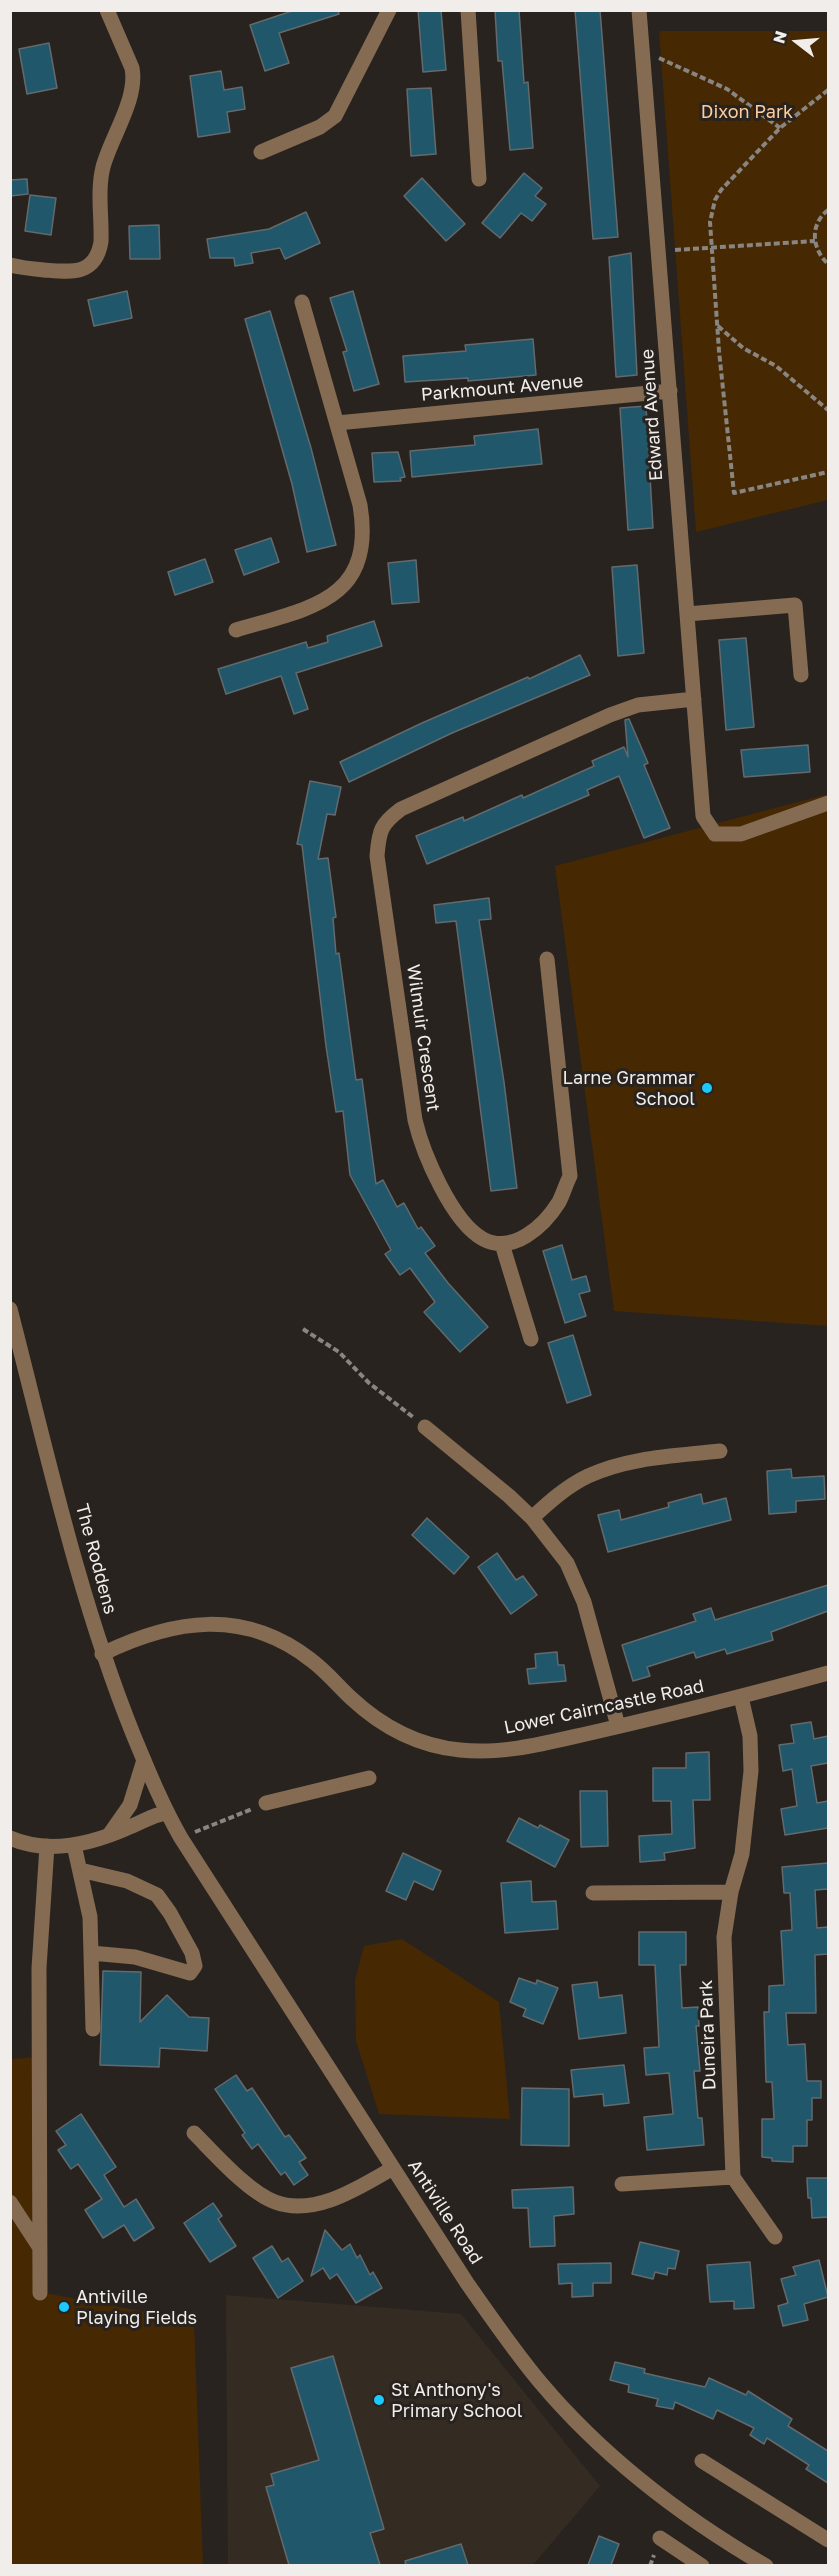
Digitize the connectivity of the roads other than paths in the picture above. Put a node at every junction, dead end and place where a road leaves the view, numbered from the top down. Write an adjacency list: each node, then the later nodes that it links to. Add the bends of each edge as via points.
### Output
1 (107, 10): 7 (street, via 133,78 102,170 99,253 85,268 75,271)
2 (389, 10): 5 (street, via 335,116 320,127)
3 (468, 10): 6 (street)
4 (639, 10): 9 (street, Edward Avenue)
5 (261, 152)
6 (479, 179)
7 (10, 265)
8 (302, 302): 10 (street)
9 (670, 391): 10 (street, Parkmount Avenue); 11 (street, Edward Avenue)
10 (337, 423): 12 (street, via 364,527 356,565 343,588 328,599)
11 (687, 614): 13 (street, via 795,605); 14 (street, Edward Avenue)
12 (236, 630)
13 (801, 675)
14 (694, 699): 15 (street, Edward Avenue, via 703,816 715,834 741,834); 17 (street, Wilmuir Crescent, via 638,705 610,715 401,809 386,820 378,834 379,867 421,1145 440,1185 466,1225 483,1239)
15 (828, 803)
16 (547, 958): 17 (street, via 570,1176 559,1202 530,1233 516,1242)
17 (502, 1244): 19 (street)
18 (10, 1309): 23 (street, The Roddens)
19 (531, 1339)
20 (425, 1427): 22 (street)
21 (720, 1451): 22 (street, via 606,1469 566,1490)
22 (532, 1518): 26 (street, via 567,1563 579,1586)
23 (102, 1654): 26 (street, Lower Cairncastle Road, via 142,1636 181,1626 239,1626 292,1647 313,1661 373,1717 391,1729 429,1743 458,1750 515,1749); 27 (street, The Roddens)
24 (828, 1674): 25 (street, Lower Cairncastle Road)
25 (741, 1697): 26 (street, Lower Cairncastle Road); 36 (street, Duneira Park, via 750,1736 751,1771 742,1854)
26 (618, 1726)
27 (144, 1760): 30 (street, The Roddens); 31 (street, via 130,1805)
28 (369, 1778): 29 (street)
29 (266, 1803)
30 (166, 1813): 31 (street, via 154,1814); 41 (street, Antiville Road)
31 (109, 1835): 33 (street)
32 (10, 1838): 34 (street)
33 (74, 1845): 34 (street); 35 (street)
34 (47, 1846): 46 (street, via 39,1968)
35 (80, 1870): 38 (street, via 90,1917); 38 (street, via 127,1881 157,1895 192,1953 195,1966 190,1973 135,1957)
36 (731, 1892): 37 (street); 42 (street, Duneira Park, via 724,1943)
37 (593, 1893)
38 (91, 1953): 39 (street)
39 (93, 2029)
40 (194, 2133): 41 (street, via 243,2181 283,2204 299,2206 326,2201)
41 (393, 2168): 52 (street, Antiville Road, via 507,2341 569,2414 678,2510)
42 (733, 2178): 43 (street); 45 (street)
43 (622, 2184)
44 (10, 2202): 46 (street)
45 (775, 2237)
46 (40, 2248): 47 (street)
47 (40, 2293)
48 (702, 2462): 50 (street)
49 (660, 2538): 51 (street)
50 (828, 2540)
51 (702, 2565)
52 (766, 2565)

